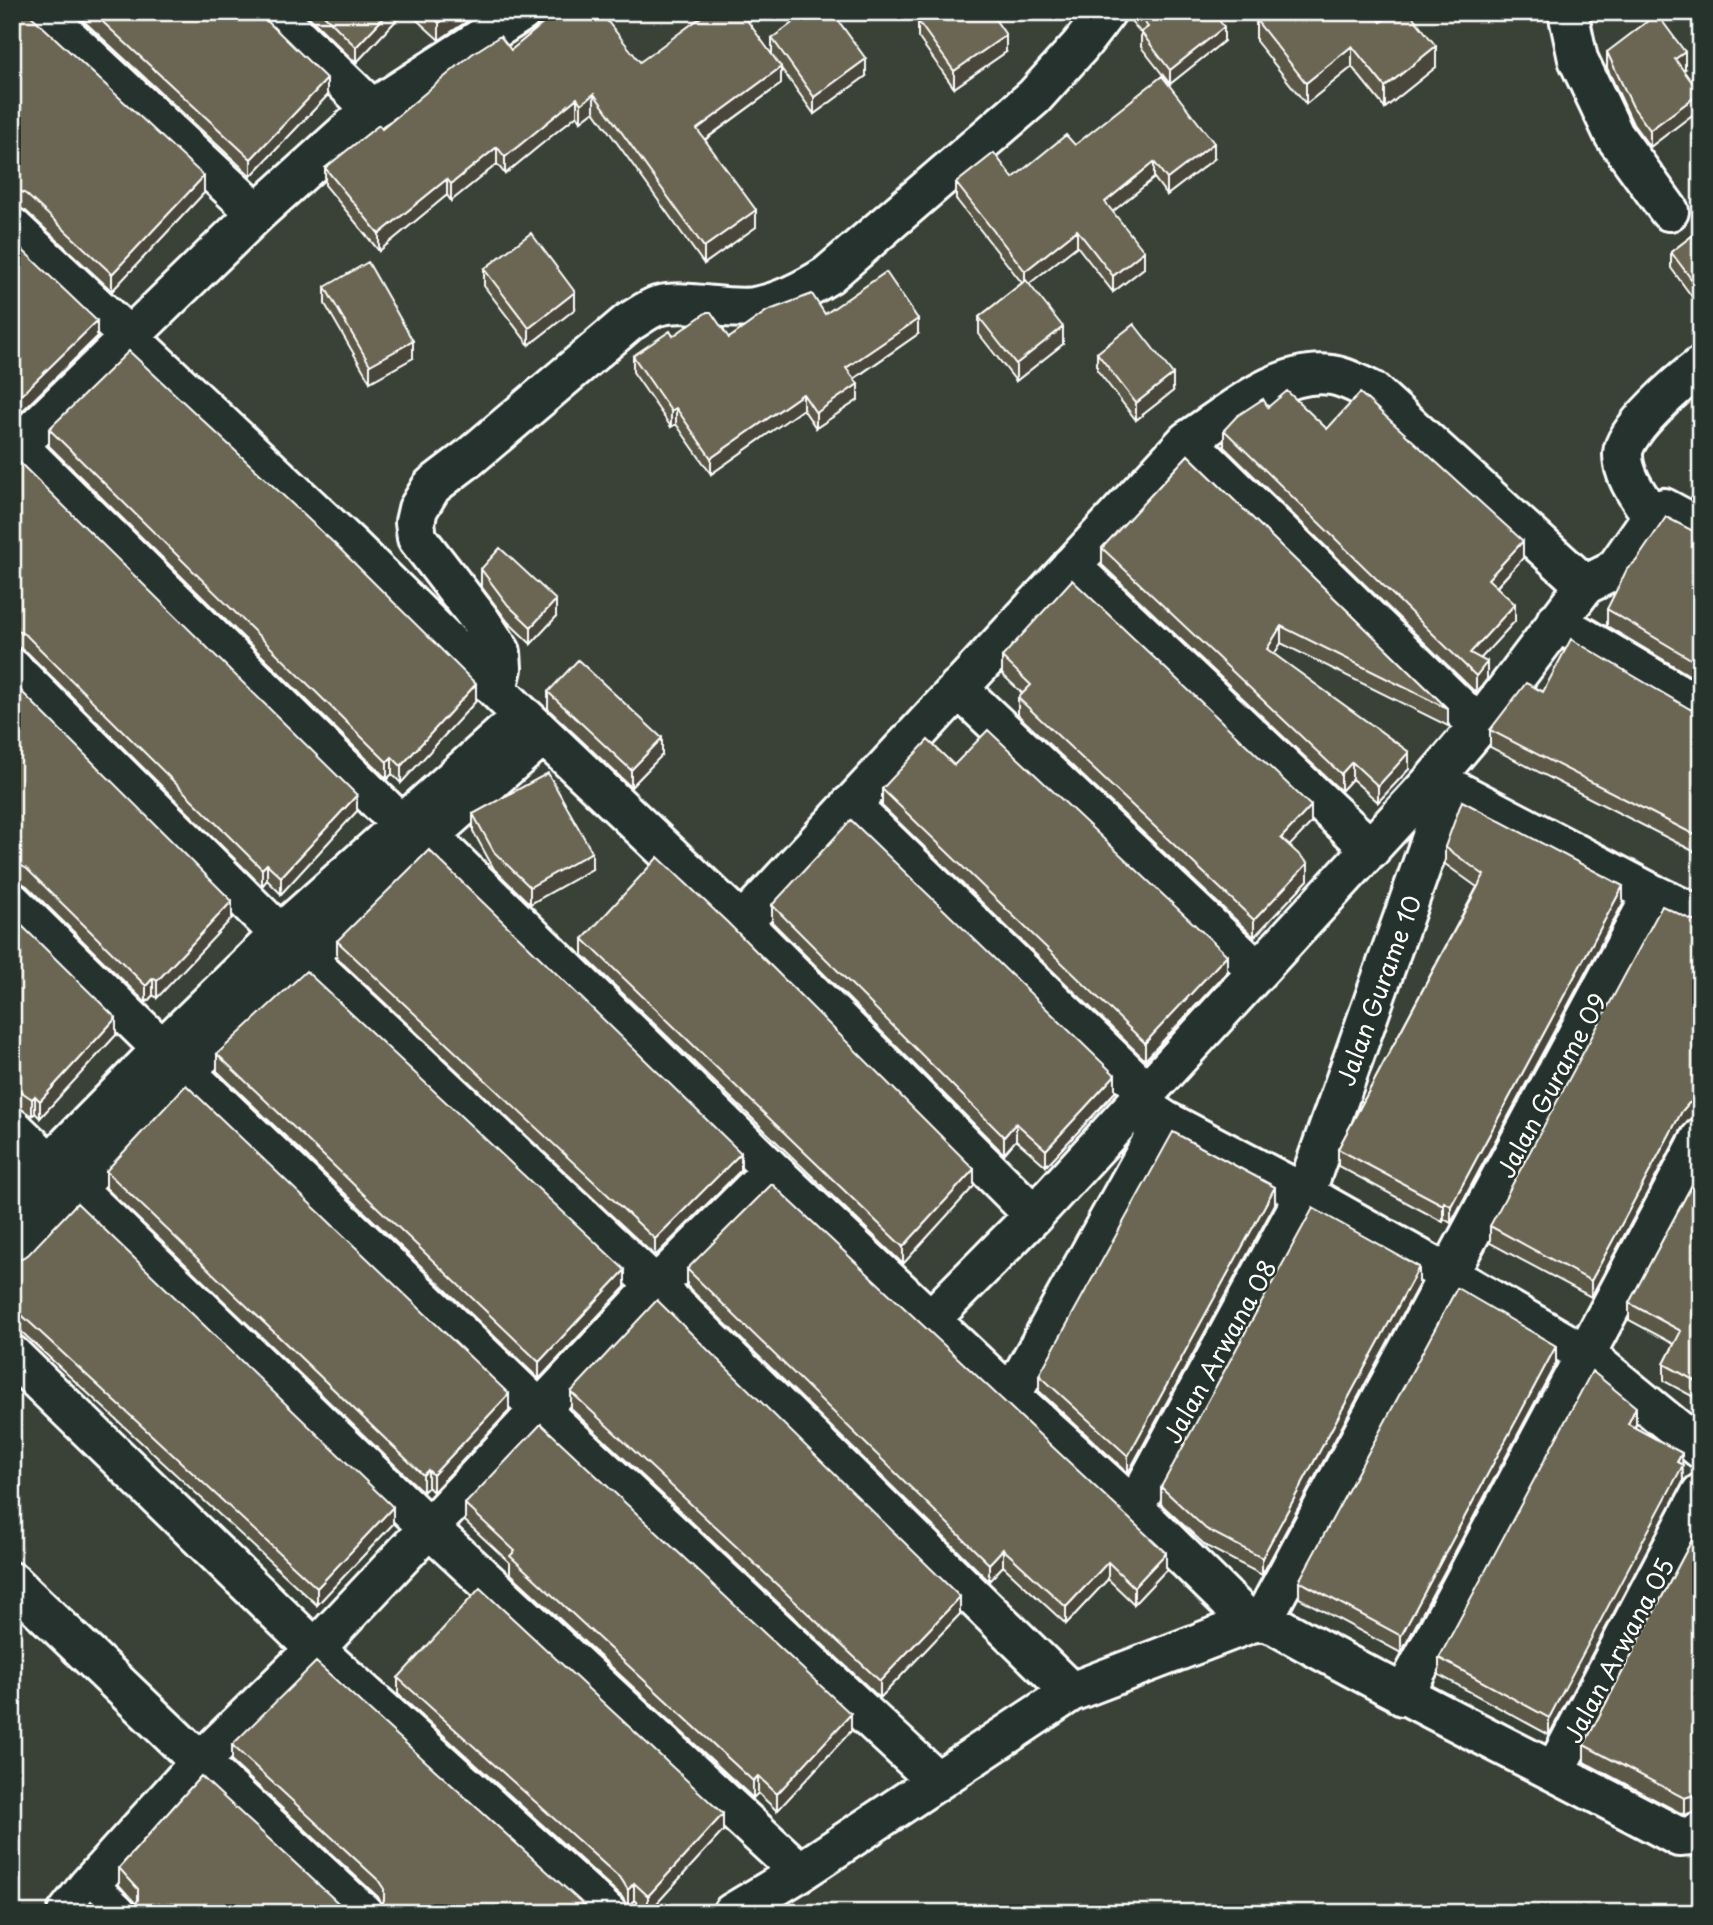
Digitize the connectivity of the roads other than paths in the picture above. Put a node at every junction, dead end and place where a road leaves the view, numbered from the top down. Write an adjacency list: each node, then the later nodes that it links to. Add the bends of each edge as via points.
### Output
1 (41, 12): 8 (street)
2 (272, 12): 6 (street)
3 (1106, 12): 22 (street, via 1034,97 828,275 790,296 755,307 656,307 629,322 432,486 418,509 417,538 501,652 502,668)
4 (1568, 12): 7 (street, via 1578,59 1614,135)
5 (521, 13): 6 (street)
6 (372, 109): 8 (street)
7 (1669, 211)
8 (257, 213): 10 (street)
9 (12, 227): 10 (street)
10 (130, 336): 13 (street); 22 (street)
11 (1701, 366): 14 (street, via 1626,440 1623,455 1632,486)
12 (1187, 441): 16 (street); 17 (street, via 1268,388 1290,379 1306,374 1346,379 1372,391); 23 (street)
13 (14, 446): 26 (street)
14 (1658, 512): 15 (street); 17 (street, via 1619,565)
15 (1701, 528)
16 (1071, 566): 20 (street); 27 (street)
17 (1585, 585): 18 (street)
18 (1556, 621): 21 (street); 23 (street)
19 (12, 668): 32 (street)
20 (958, 688): 25 (street); 33 (street)
21 (1701, 706)
22 (521, 714): 26 (street); 31 (street)
23 (1479, 726): 24 (street)
24 (1442, 783): 27 (street); 28 (street); 40 (street, Jalan Gurame 10)
25 (850, 805): 31 (street); 35 (street)
26 (415, 830): 32 (street); 38 (street)
27 (1371, 849): 33 (street)
28 (1653, 894): 30 (street); 44 (street, Jalan Gurame 09)
29 (12, 902): 34 (street)
30 (1701, 917)
31 (742, 923): 42 (street)
32 (293, 946): 34 (street); 45 (street)
33 (1258, 971): 35 (street)
34 (174, 1060): 39 (street); 50 (street)
35 (1150, 1105): 40 (street); 42 (street); 49 (street)
36 (12, 1127): 39 (street)
37 (1701, 1138): 47 (street)
38 (772, 1170): 45 (street); 46 (street)
39 (63, 1174): 41 (street); 43 (street); 54 (street)
40 (1305, 1194): 44 (street); 53 (street, Jalan Arwana 08)
41 (12, 1202)
42 (1034, 1215): 46 (street)
43 (12, 1257)
44 (1449, 1275): 47 (street); 56 (street, Jalan Gurame 09)
45 (656, 1286): 50 (street); 58 (street)
46 (930, 1320): 49 (street)
47 (1585, 1354): 51 (street); 59 (street)
48 (12, 1355): 57 (street)
49 (1012, 1396): 53 (street)
50 (541, 1411): 54 (street); 62 (street)
51 (1701, 1449)
52 (1701, 1493): 61 (street, Jalan Arwana 05)
53 (1134, 1508): 56 (street)
54 (429, 1528): 57 (street); 64 (street)
55 (12, 1582): 60 (street)
56 (1257, 1622): 58 (street); 59 (street, via 1275,1625)
57 (314, 1649): 60 (street); 68 (street)
58 (1070, 1692): 62 (street)
59 (1403, 1696): 61 (street)
60 (200, 1762): 65 (street); 67 (street)
61 (1555, 1770): 63 (street, via 1679,1837)
62 (937, 1781): 64 (street)
63 (1701, 1831)
64 (800, 1872): 69 (street)
65 (78, 1899): 66 (street)
66 (117, 1913)
67 (363, 1913)
68 (607, 1913)
69 (732, 1913)

